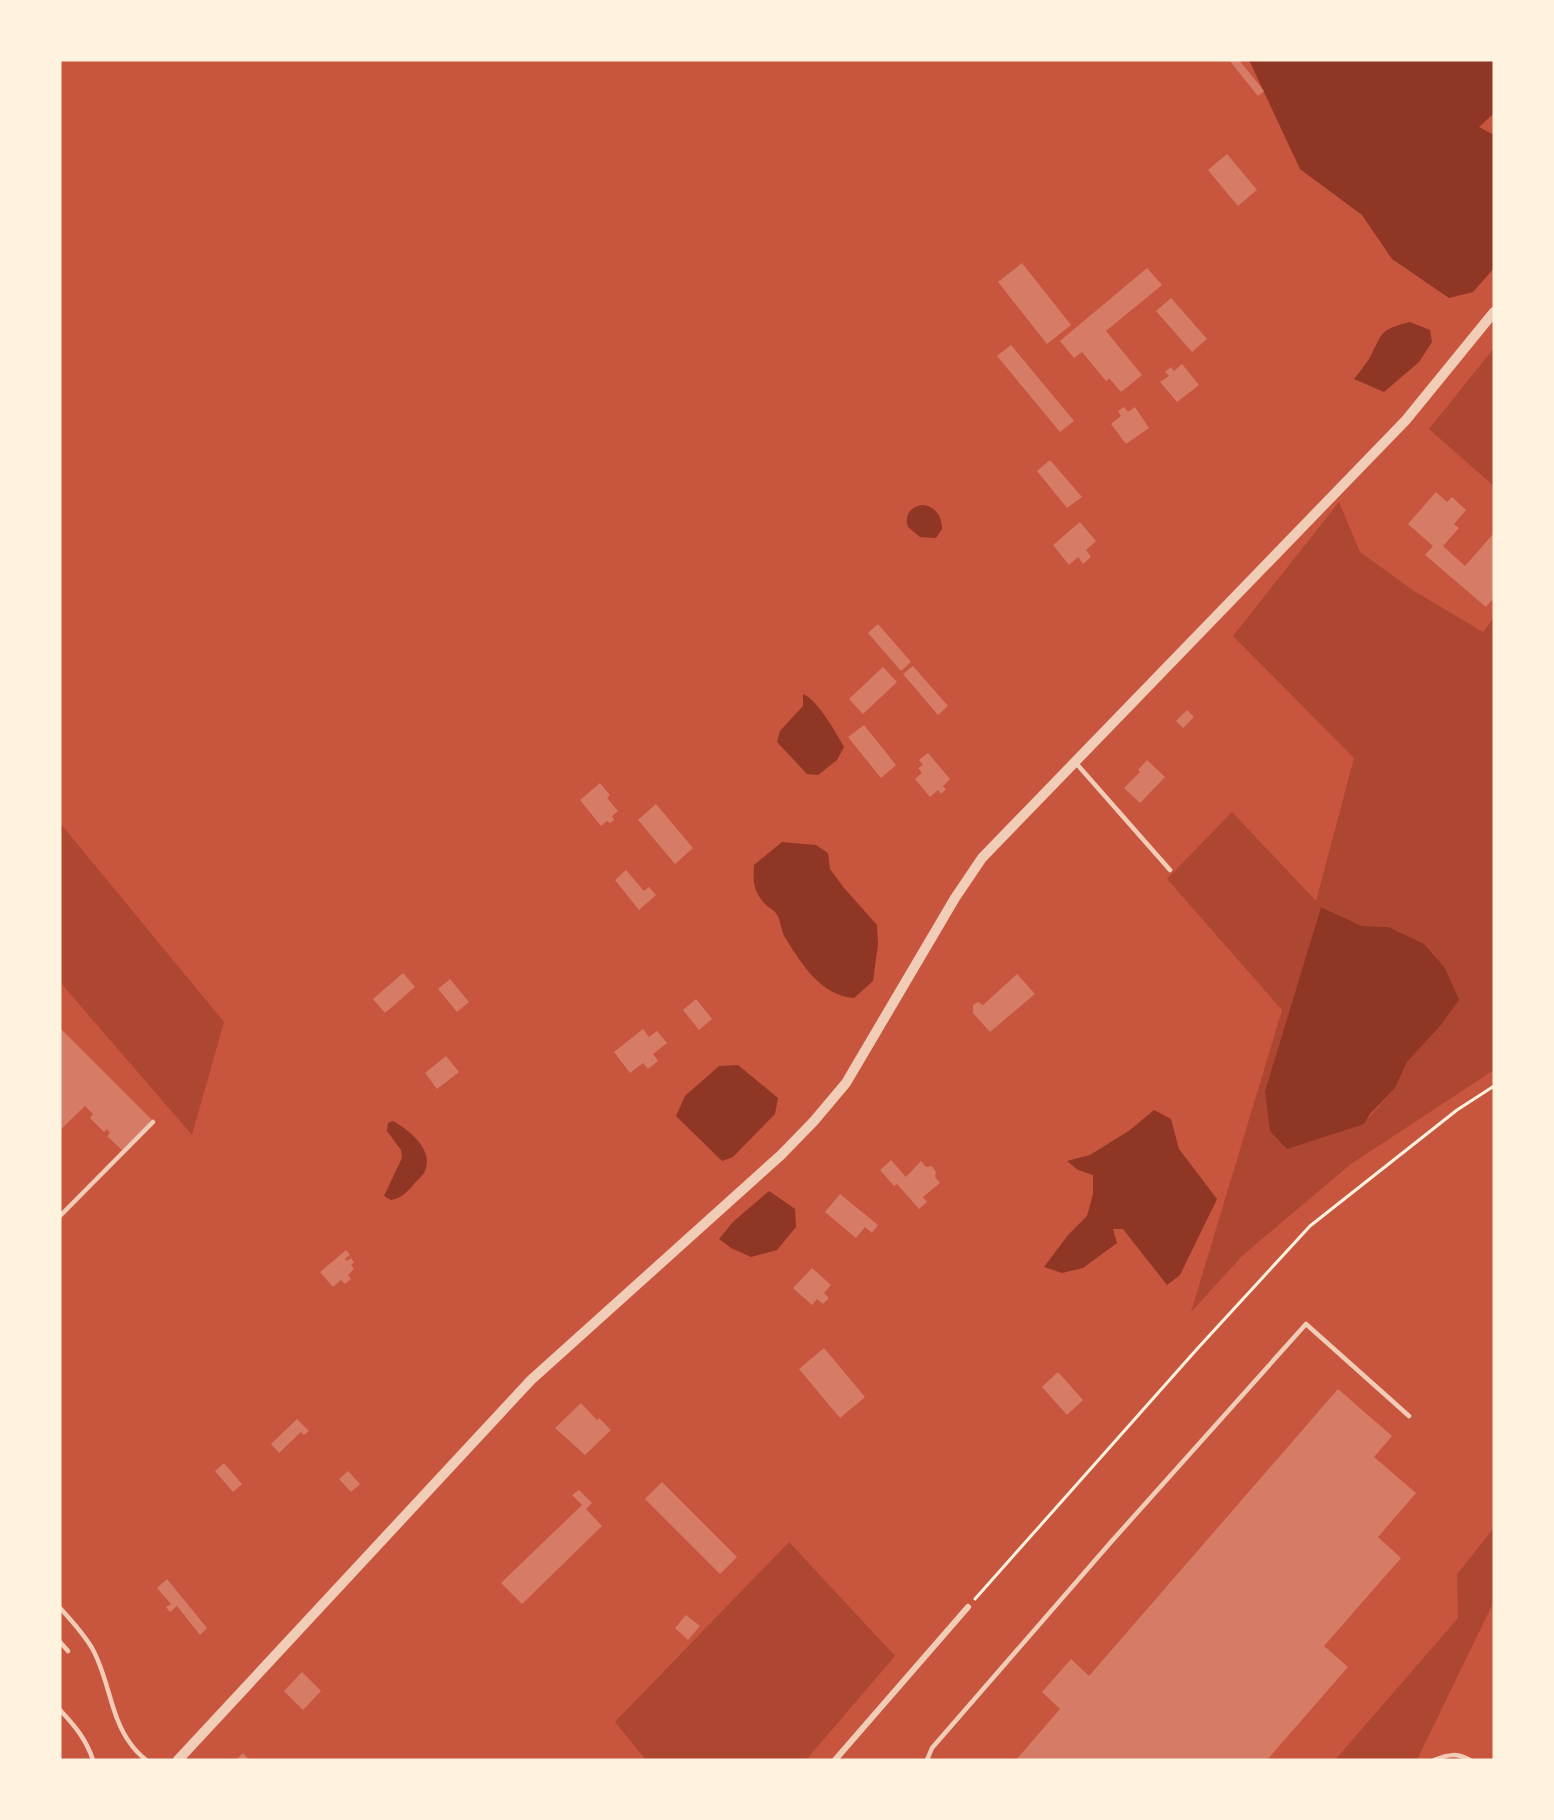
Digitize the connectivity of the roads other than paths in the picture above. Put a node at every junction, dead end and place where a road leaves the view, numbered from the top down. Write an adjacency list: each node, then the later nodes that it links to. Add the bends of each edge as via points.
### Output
1 (1494, 312): 2 (street, via 1406,420)
2 (1076, 762): 3 (lane); 14 (street, via 982,858 846,1083 814,1121 531,1380)
3 (1170, 870)
4 (153, 1122): 5 (lane)
5 (60, 1216)
6 (1409, 1416): 16 (lane, via 1306,1324 1111,1542 932,1748)
7 (968, 1607): 15 (street)
8 (60, 1608): 13 (lane, via 92,1648 123,1732)
9 (60, 1642): 10 (lane)
10 (68, 1651)
11 (60, 1710): 12 (lane, via 79,1731)
12 (93, 1760)
13 (146, 1760)
14 (178, 1760)
15 (835, 1760)
16 (927, 1760)
17 (1434, 1760): 18 (lane, via 1458,1754)
18 (1470, 1760)

